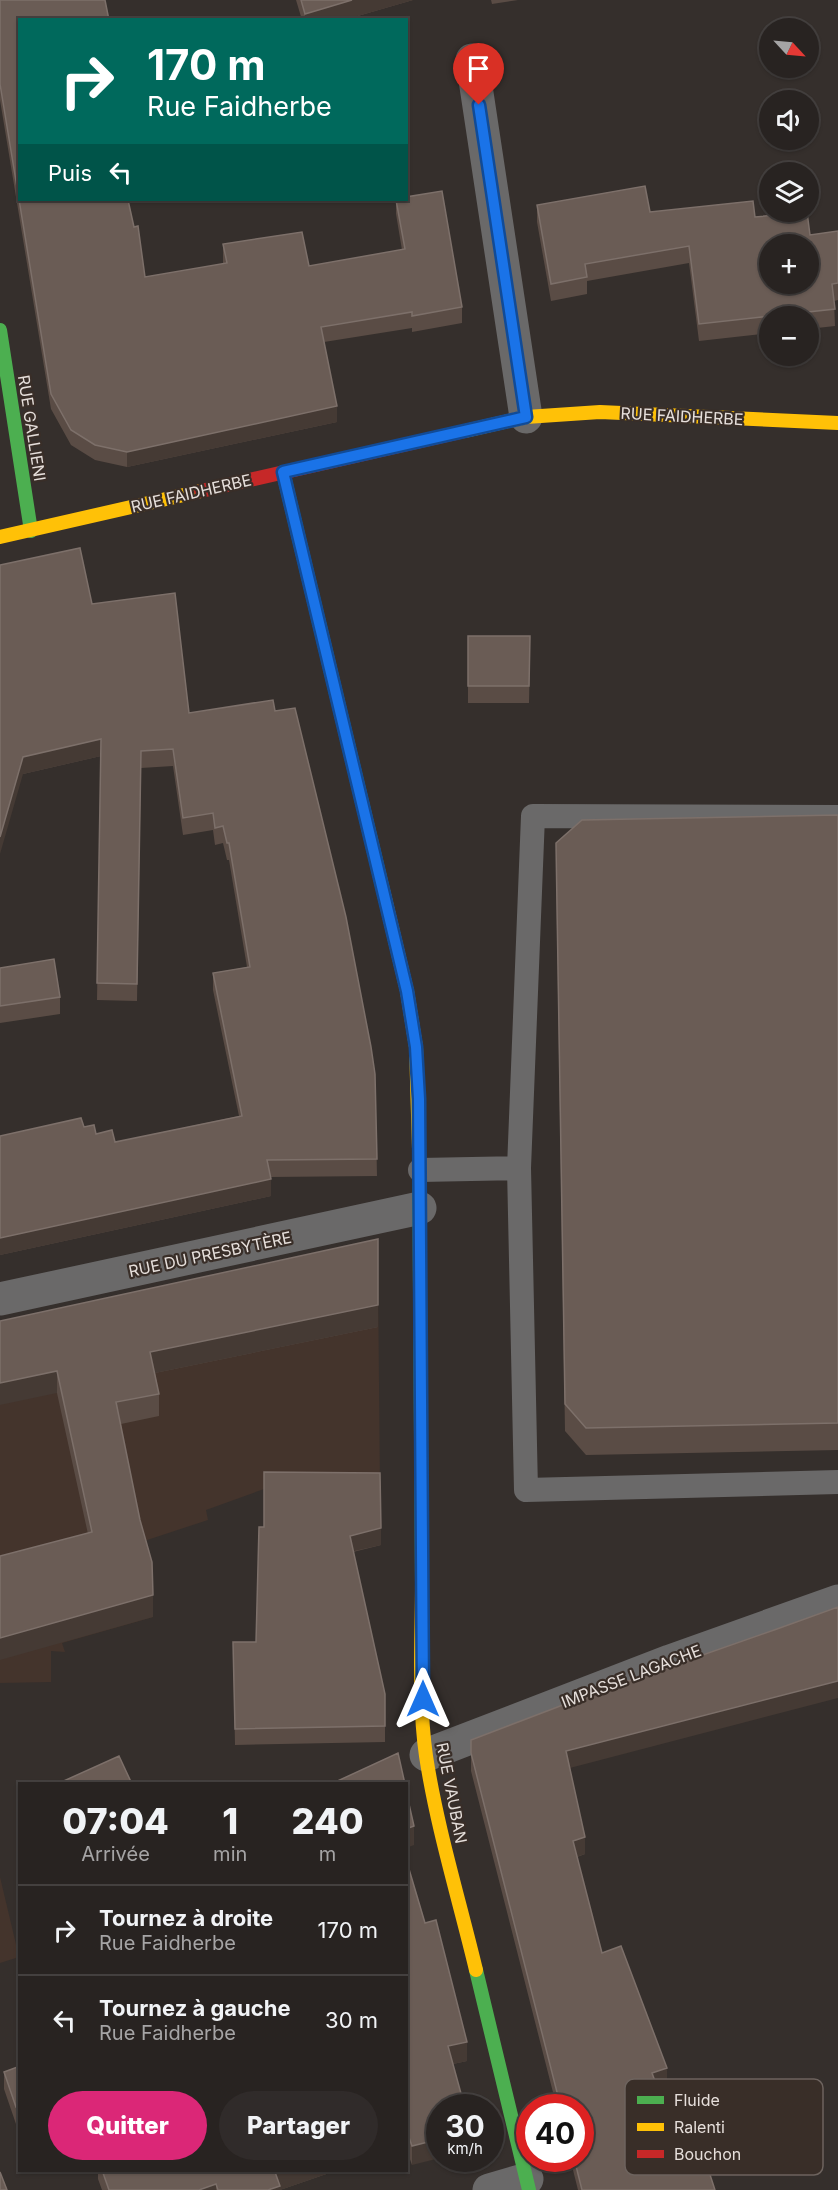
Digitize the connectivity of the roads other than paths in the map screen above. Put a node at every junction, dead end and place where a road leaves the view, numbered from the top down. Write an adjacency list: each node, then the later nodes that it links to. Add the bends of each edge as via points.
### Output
1 (472, 60): 3 (street)
2 (0, 330): 6 (street, RUE GALLIENI)
3 (526, 417): 4 (street, RUE FAIDHERBE, via 600,412); 5 (street, RUE FAIDHERBE)
4 (838, 423)
5 (283, 472): 6 (street, RUE FAIDHERBE); 10 (street, RUE VAUBAN, via 407,991 416,1047)
6 (32, 531): 7 (street, RUE FAIDHERBE)
7 (0, 537)
8 (838, 816): 9 (lane, via 533,816)
9 (519, 1168): 10 (lane); 13 (lane, via 526,1490)
10 (420, 1170): 11 (street, RUE VAUBAN)
11 (420, 1208): 12 (street, RUE DU PRESBYTÈRE); 15 (street, RUE VAUBAN)
12 (0, 1299)
13 (838, 1482)
14 (838, 1601): 15 (street, IMPASSE LAGACHE)
15 (426, 1755): 16 (street, RUE VAUBAN)
16 (528, 2184): 17 (street)
17 (489, 2190)

